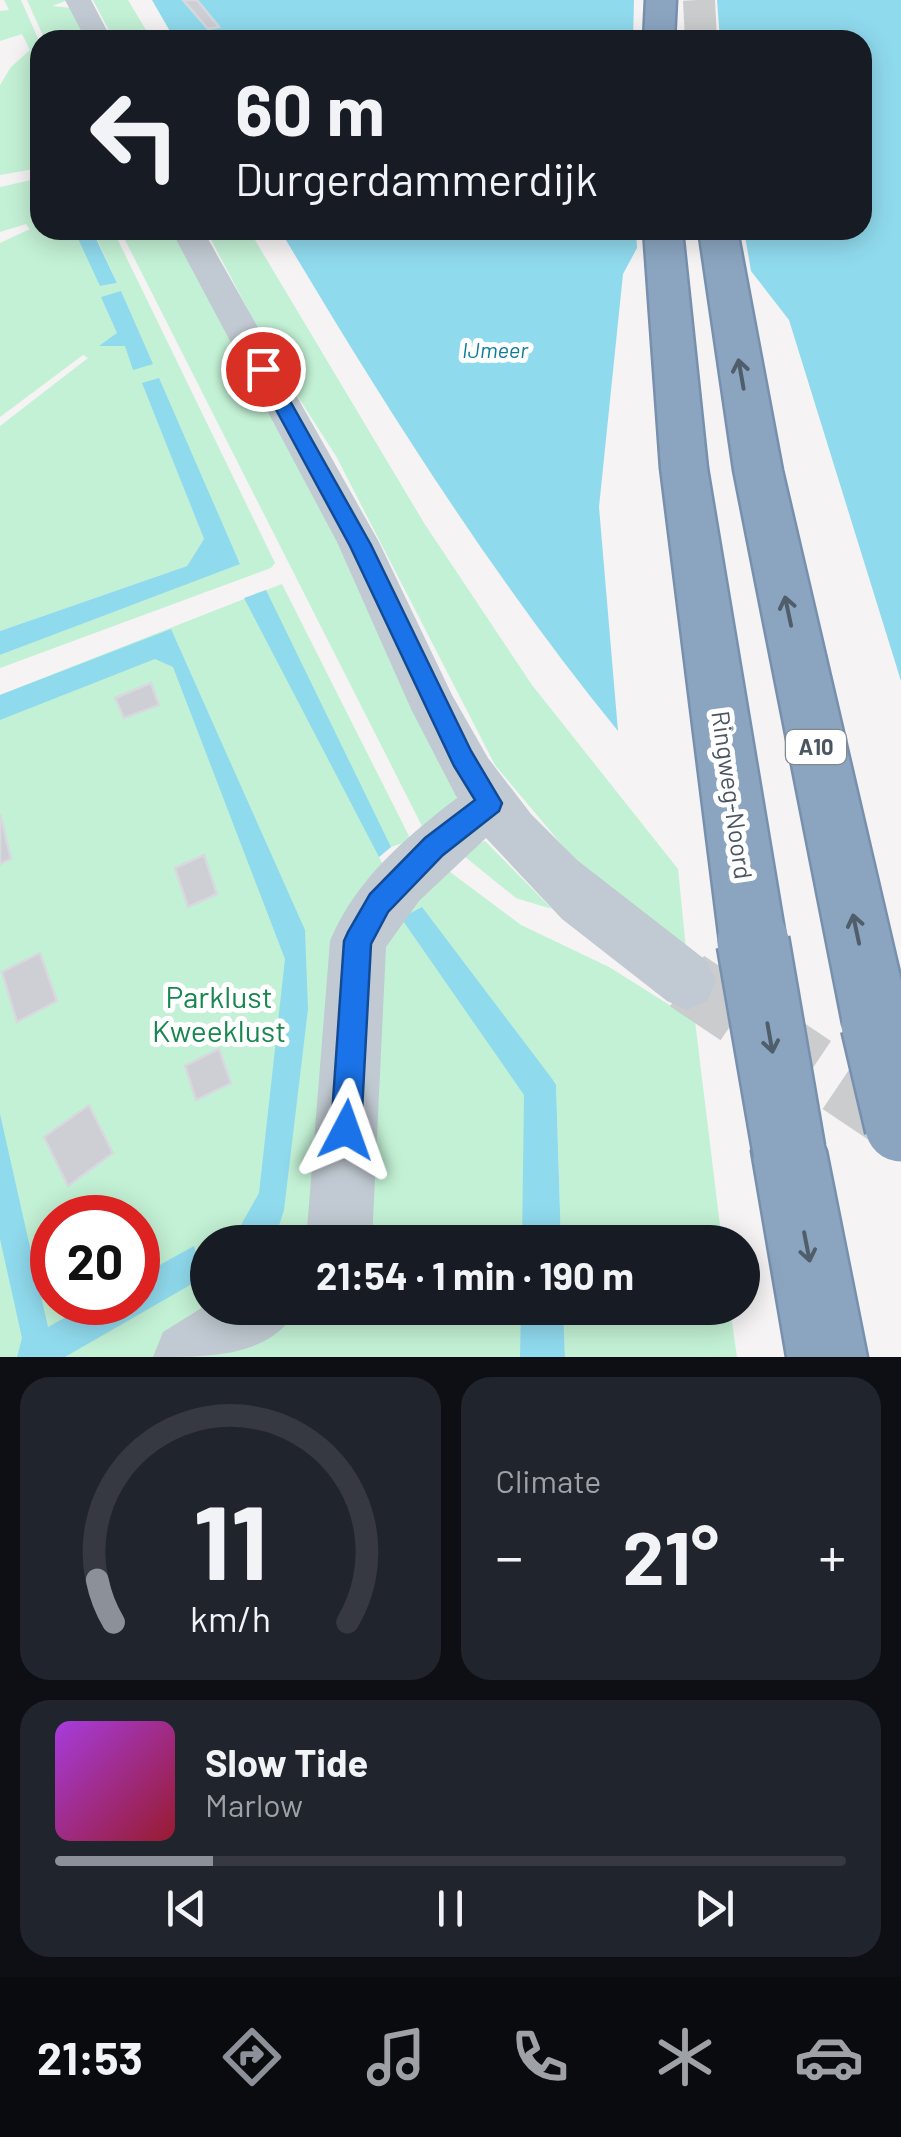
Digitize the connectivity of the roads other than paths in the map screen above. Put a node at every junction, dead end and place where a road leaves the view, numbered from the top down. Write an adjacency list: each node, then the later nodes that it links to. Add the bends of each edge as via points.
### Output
1 (78, 0): 3 (street)
2 (661, 0): 4 (highway)
3 (94, 30)
4 (660, 30)
5 (192, 240): 8 (street, via 360,545 462,759)
6 (664, 240): 14 (highway, Ringweg-Noord, one-way to 14, bridge, via 684,468 753,942)
7 (720, 240): 10 (highway, A10, one-way to 7, bridge, via 758,470)
8 (490, 803): 9 (street, via 538,862 614,930); 11 (street, via 379,903 358,941)
9 (687, 981)
10 (901, 1126)
11 (340, 1225)
12 (238, 1325): 13 (street)
13 (188, 1357)
14 (828, 1357)

